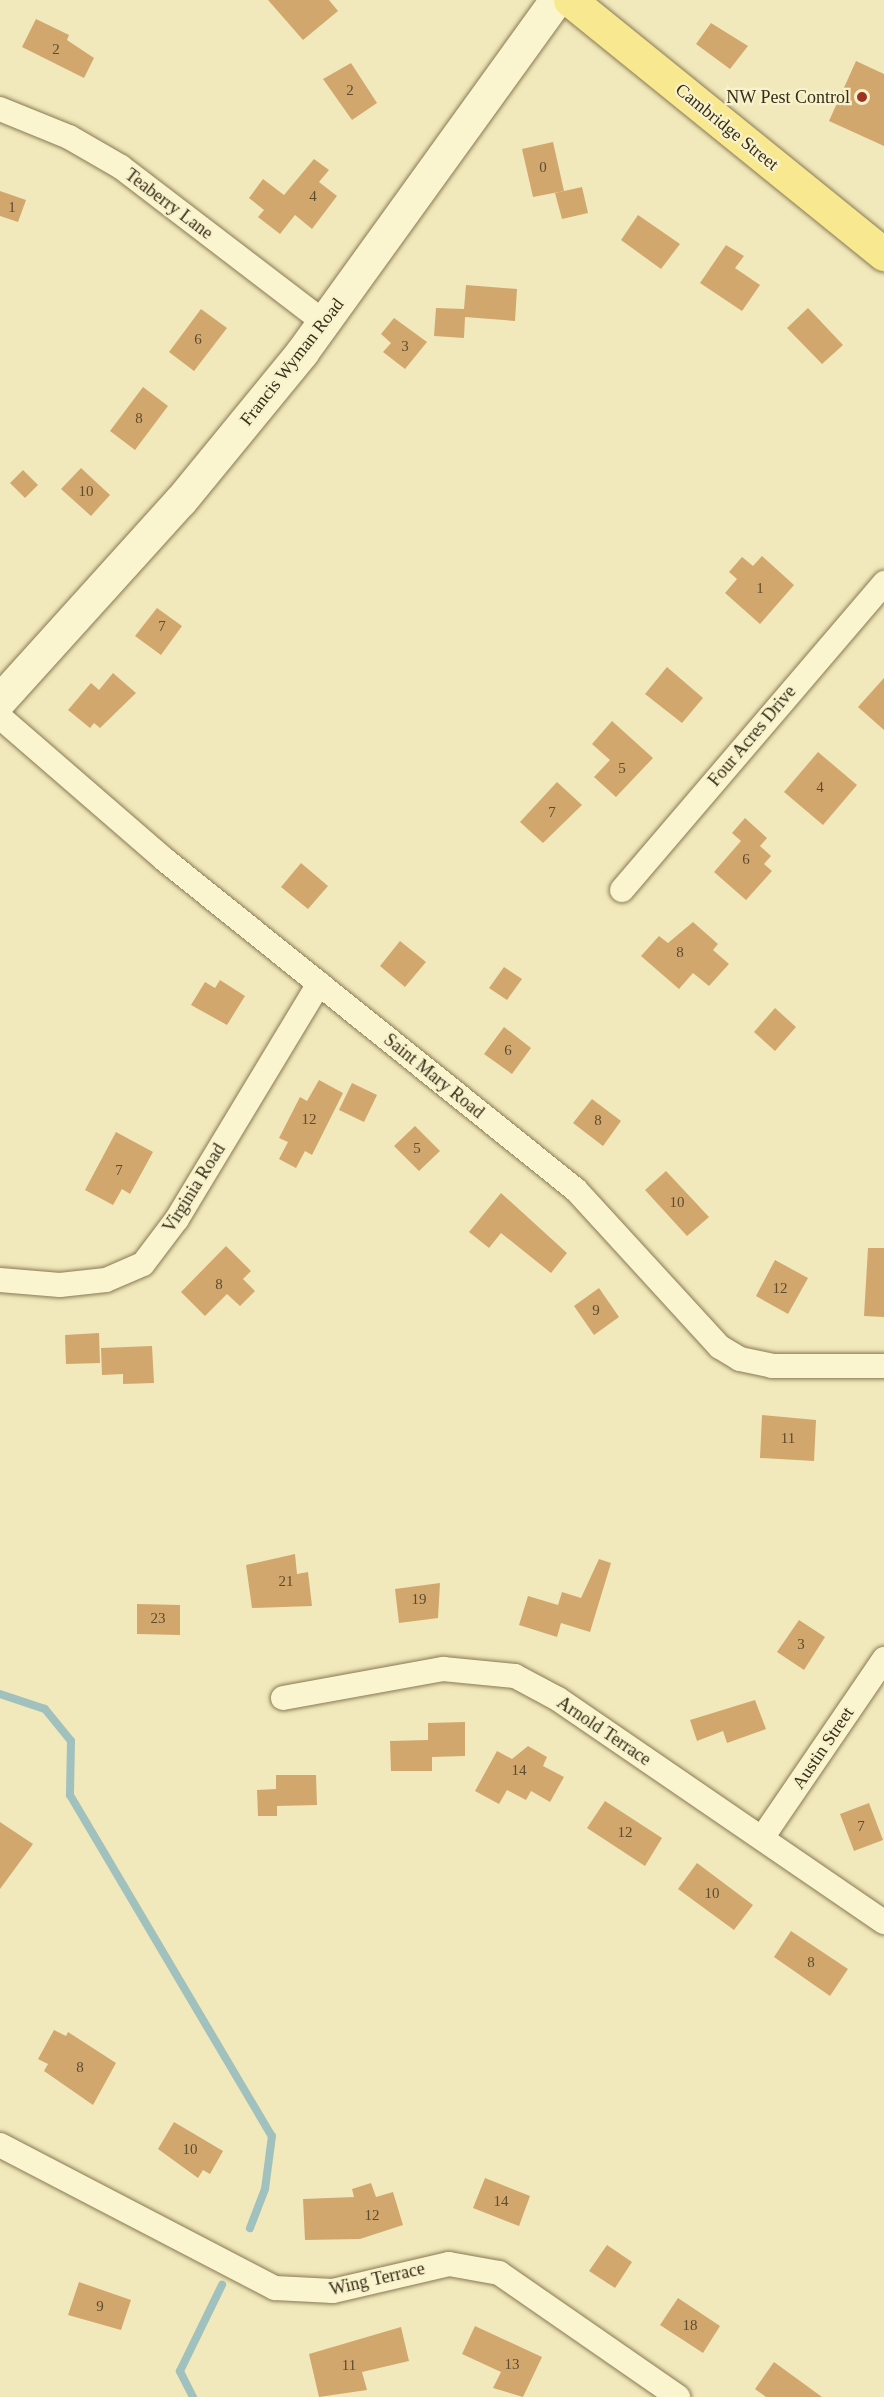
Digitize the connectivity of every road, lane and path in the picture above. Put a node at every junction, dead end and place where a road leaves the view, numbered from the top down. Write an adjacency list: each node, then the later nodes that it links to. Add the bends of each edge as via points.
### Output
1 (556, 0): 5 (main road, Francis Wyman Road)
2 (570, 0): 4 (main road, Cambridge Street)
3 (0, 109): 5 (street, Teaberry Lane, via 69,137 121,167)
4 (884, 254)
5 (325, 323): 7 (main road, Francis Wyman Road, via 181,500)
6 (884, 583): 9 (street, Four Acres Drive)
7 (0, 700)
8 (0, 717): 10 (street, Saint Mary Road)
9 (622, 890)
10 (319, 984): 11 (street, Virginia Road, via 177,1219 143,1264 125,1275 95,1282); 12 (street, Saint Mary Road, via 599,1211 687,1314 730,1354 772,1366)
11 (0, 1280)
12 (884, 1366)
13 (884, 1659): 15 (street, Austin Street)
14 (284, 1698): 15 (street, Arnold Terrace, via 443,1669 508,1674 558,1699)
15 (762, 1838): 16 (street, Arnold Terrace)
16 (884, 1922)
17 (0, 2145): 18 (street, Wing Terrace, via 275,2288 333,2291 449,2264 499,2273)
18 (678, 2397)

